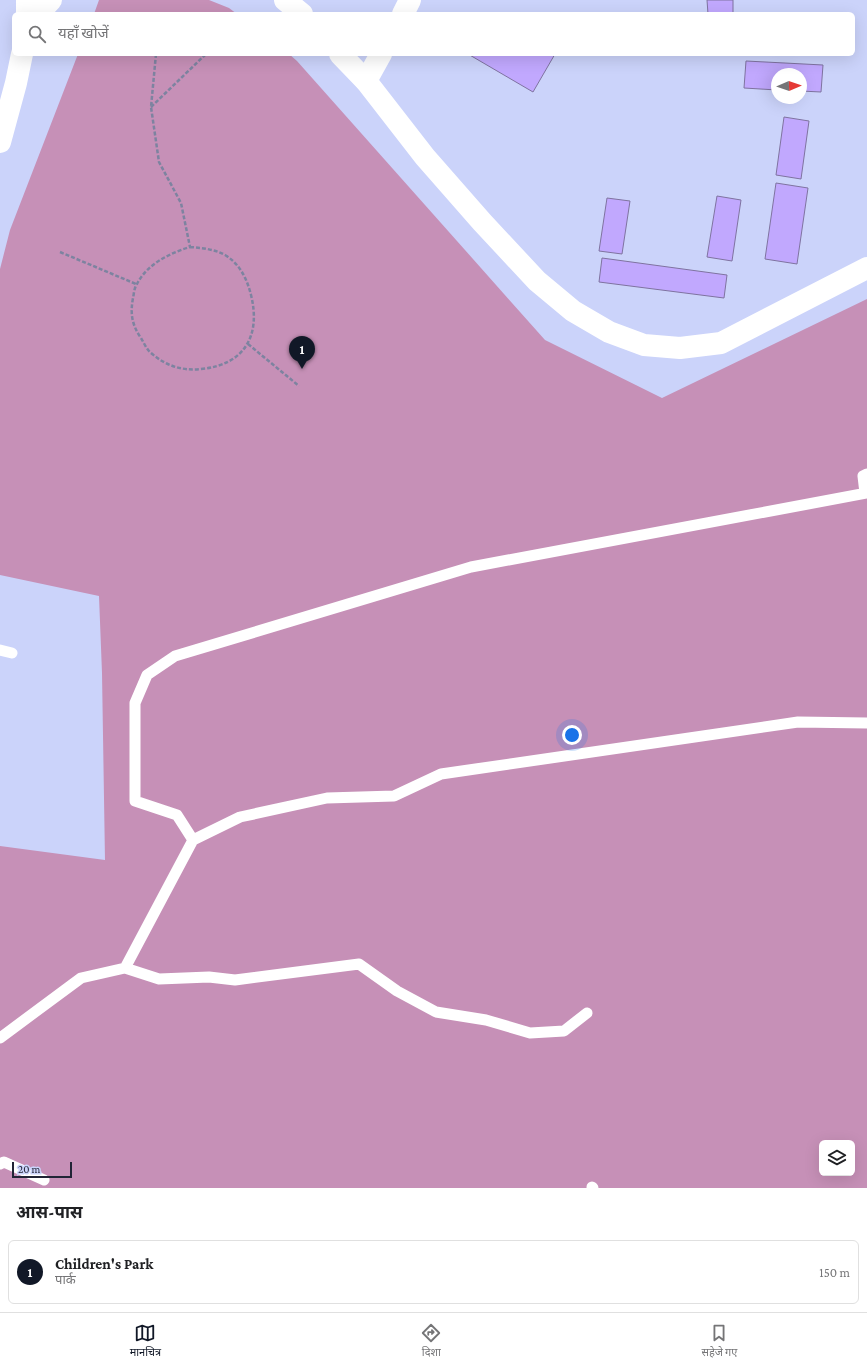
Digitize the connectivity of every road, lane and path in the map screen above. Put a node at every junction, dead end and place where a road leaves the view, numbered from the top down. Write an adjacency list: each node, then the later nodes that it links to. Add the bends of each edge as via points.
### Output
1 (27, 0): 5 (street)
2 (51, 0): 6 (street)
3 (285, 0): 7 (street)
4 (410, 0): 8 (street)
5 (27, 12)
6 (40, 12)
7 (300, 12)
8 (404, 12)
9 (22, 56): 16 (street)
10 (156, 56): 15 (path)
11 (204, 56): 15 (path)
12 (342, 56): 14 (street)
13 (380, 56): 14 (street)
14 (366, 81): 19 (street, via 425,157 536,280 572,311 609,332 630,340 644,345 680,348 721,343)
15 (151, 107): 17 (path, via 159,162 181,203)
16 (0, 142)
17 (190, 247): 20 (path, via 163,258 148,269); 21 (path, via 206,248 225,256 240,269 248,284 254,308 254,327)
18 (60, 252): 20 (path)
19 (867, 268)
20 (136, 284): 21 (path, via 131,308 134,328 150,352 167,365 190,370 212,368 235,358)
21 (248, 344): 22 (path)
22 (299, 386)
23 (867, 474): 24 (lane, via 863,476)
24 (866, 493): 28 (lane, via 471,567 175,656 147,674 134,703 135,801 177,815)
25 (0, 650): 26 (lane)
26 (12, 653)
27 (867, 723): 28 (lane, via 798,722 441,774 394,796 327,798 240,817)
28 (193, 840): 29 (lane)
29 (125, 968): 30 (lane, via 159,979 209,977 235,980 359,964 397,991 436,1012 486,1020 530,1033 564,1031); 31 (lane, via 81,978)
30 (587, 1013)
31 (0, 1038)
32 (0, 1164): 33 (lane, via 4,1162)
33 (44, 1180)

